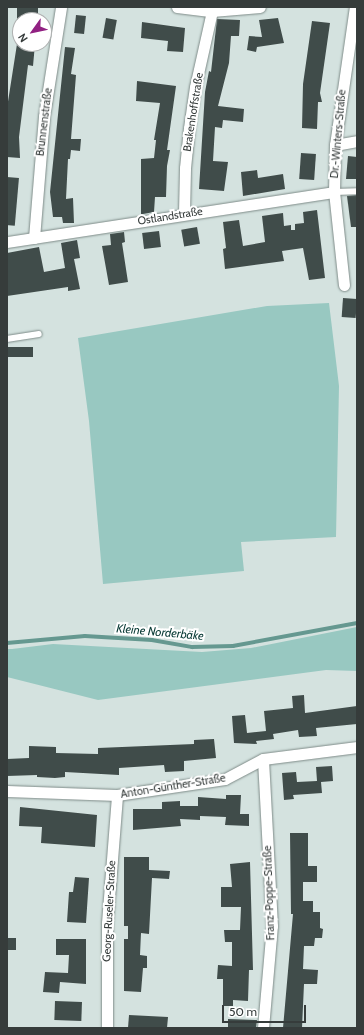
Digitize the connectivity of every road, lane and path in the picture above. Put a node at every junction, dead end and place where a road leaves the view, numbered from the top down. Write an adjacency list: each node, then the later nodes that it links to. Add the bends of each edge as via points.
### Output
1 (60, 7): 11 (street, Brunnenstraße, via 44,116)
2 (177, 7): 5 (street)
3 (260, 7): 5 (street)
4 (355, 7): 7 (street, Dr.-Winters-Straße)
5 (212, 11): 10 (street, Brakenhoffstraße, via 195,87 189,128)
6 (357, 142): 7 (street)
7 (335, 145): 9 (street, Dr.-Winters-Straße)
8 (357, 191): 9 (lane)
9 (334, 192): 10 (street, Ostlandstraße); 13 (street, Dr.-Winters-Straße)
10 (184, 214): 11 (street, Ostlandstraße)
11 (34, 238): 12 (street, Ostlandstraße)
12 (7, 242)
13 (344, 285)
14 (39, 334): 15 (lane)
15 (7, 339)
16 (357, 747): 17 (street, Anton-Günther-Straße)
17 (264, 758): 19 (street, Anton-Günther-Straße, via 225,779); 21 (street, Franz-Poppe-Straße, via 272,926)
18 (7, 791): 19 (street, Anton-Günther-Straße)
19 (117, 795): 20 (street, Georg-Ruseler-Straße, via 107,923)
20 (107, 1028)
21 (263, 1028)

